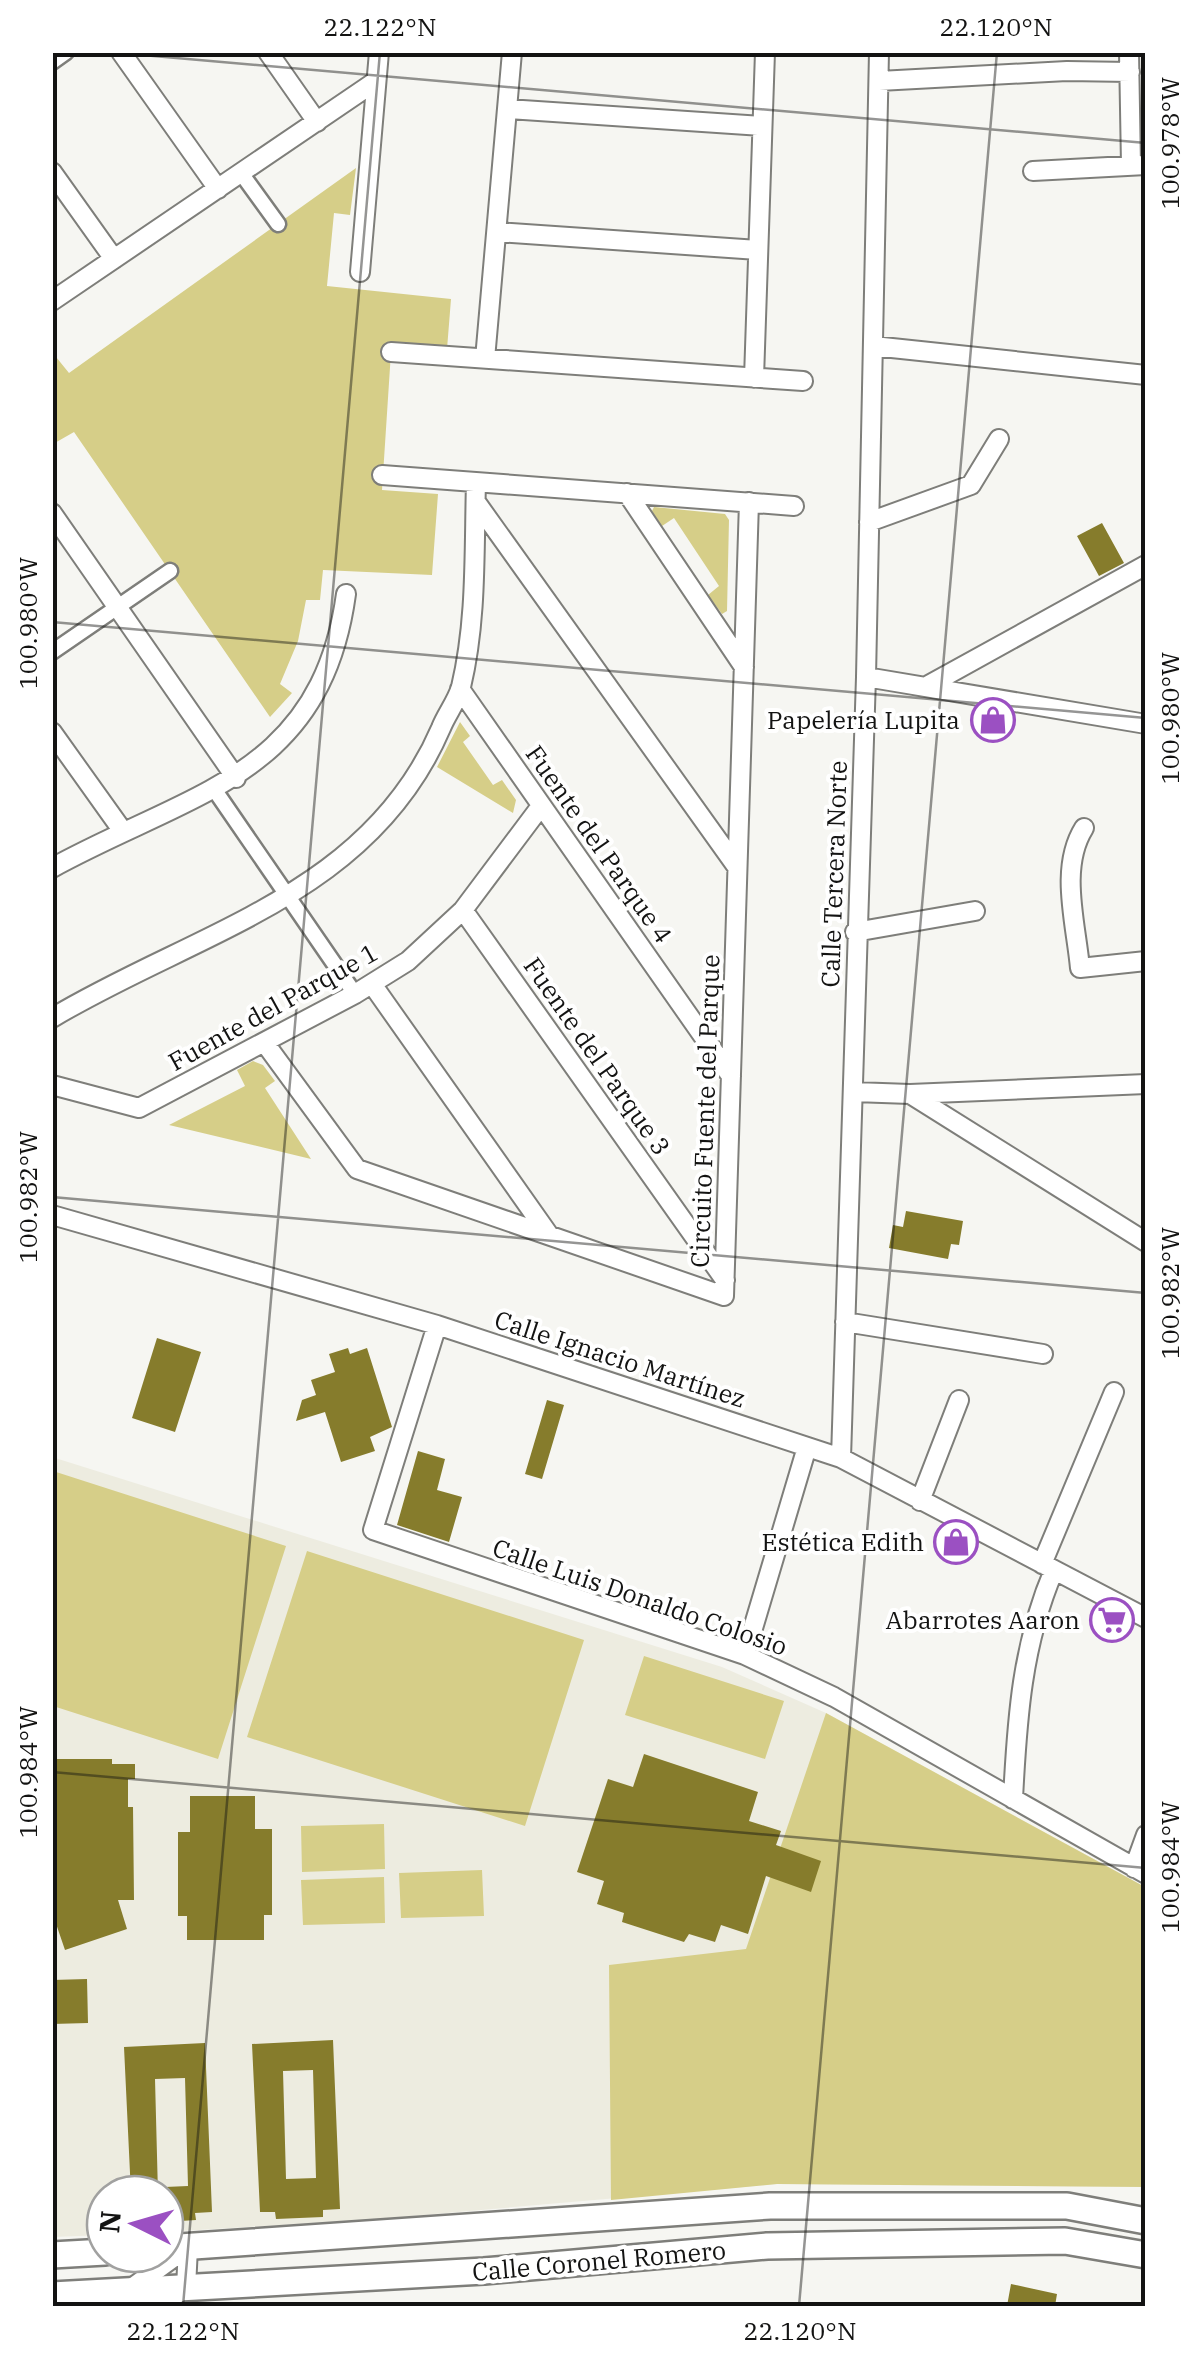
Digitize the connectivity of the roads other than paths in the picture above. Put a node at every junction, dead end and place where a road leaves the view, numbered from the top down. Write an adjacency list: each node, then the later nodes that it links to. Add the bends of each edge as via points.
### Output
1 (66, 52): 9 (street)
2 (121, 52): 20 (street)
3 (268, 52): 14 (street)
4 (379, 52): 12 (street)
5 (512, 52): 13 (street)
6 (765, 52): 15 (street)
7 (879, 52): 11 (street, Calle Tercera Norte)
8 (1129, 52): 10 (street)
9 (52, 62)
10 (1130, 72): 11 (street); 16 (street)
11 (878, 80): 27 (street, Calle Tercera Norte)
12 (376, 82): 14 (street); 25 (street)
13 (508, 109): 15 (street); 22 (street)
14 (317, 122): 19 (street)
15 (762, 126): 23 (street)
16 (1138, 165): 17 (street)
17 (1034, 171)
18 (52, 172): 24 (street)
19 (241, 173): 20 (street); 21 (street)
20 (218, 188): 24 (street)
21 (278, 224)
22 (497, 232): 23 (street); 29 (street)
23 (758, 250): 31 (street)
24 (114, 259): 26 (street)
25 (360, 272)
26 (52, 301)
27 (873, 346): 30 (street); 41 (street, Calle Tercera Norte)
28 (391, 352): 29 (street)
29 (485, 359): 31 (street)
30 (1146, 375)
31 (754, 378): 32 (street)
32 (803, 381)
33 (998, 439): 41 (street, via 970,485)
34 (382, 475): 35 (street)
35 (476, 482): 36 (street); 37 (street)
36 (626, 493): 38 (street); 47 (street)
37 (476, 502): 50 (street, via 474,615); 59 (street)
38 (750, 502): 39 (street); 47 (street, Circuito Fuente del Parque)
39 (794, 506)
40 (52, 513): 45 (street)
41 (870, 522): 48 (street, Calle Tercera Norte)
42 (1146, 564): 49 (street)
43 (170, 571): 45 (street)
44 (346, 594): 53 (street, via 318,692 272,751)
45 (118, 607): 46 (street); 53 (street)
46 (52, 652)
47 (744, 668): 59 (street, Circuito Fuente del Parque)
48 (866, 677): 49 (street); 63 (street, Calle Tercera Norte)
49 (927, 686): 51 (street)
50 (460, 690): 55 (street, Fuente del Parque 4); 60 (street, via 390,812 353,850)
51 (1146, 724)
52 (52, 732): 57 (street)
53 (236, 778): 54 (street)
54 (214, 790): 57 (street); 60 (street)
55 (541, 806): 61 (street, Fuente del Parque 1); 69 (street, Fuente del Parque 4)
56 (1084, 828): 64 (street, via 1070,866 1080,968)
57 (122, 830): 58 (street)
58 (52, 868)
59 (738, 868): 69 (street, Circuito Fuente del Parque)
60 (288, 898): 66 (street); 67 (street, via 141,967)
61 (463, 910): 65 (street, Fuente del Parque 1); 77 (street, Fuente del Parque 3)
62 (975, 912): 63 (street)
63 (854, 932): 72 (street, Calle Tercera Norte)
64 (1146, 961)
65 (372, 984): 66 (street, Fuente del Parque 1); 75 (street)
66 (355, 994): 68 (street, Fuente del Parque 1)
67 (52, 1018)
68 (264, 1042): 71 (street, Fuente del Parque 1, via 139,1108); 75 (street, Circuito Fuente del Parque, via 357,1169)
69 (731, 1076): 77 (street, Circuito Fuente del Parque)
70 (1146, 1084): 73 (street)
71 (52, 1085)
72 (854, 1092): 73 (street); 78 (street, Calle Tercera Norte)
73 (910, 1094): 76 (street)
74 (52, 1214): 79 (street, Calle Ignacio Martínez)
75 (549, 1236): 77 (street, Circuito Fuente del Parque, via 724,1296)
76 (1146, 1242)
77 (725, 1280)
78 (845, 1322): 80 (street); 84 (street, Calle Tercera Norte)
79 (437, 1325): 83 (street, Calle Ignacio Martínez); 88 (street, Calle Luis Donaldo Colosio, via 373,1530)
80 (1043, 1354)
81 (1114, 1392): 86 (street)
82 (959, 1400): 85 (street)
83 (806, 1446): 84 (street, Calle Ignacio Martínez); 88 (street)
84 (841, 1458): 85 (street, Calle Ignacio Martínez)
85 (920, 1501): 86 (street, Calle Ignacio Martínez)
86 (1048, 1567): 87 (street, Calle Ignacio Martínez); 89 (street, via 1019,1697)
87 (1146, 1618)
88 (745, 1655): 89 (street, Calle Luis Donaldo Colosio, via 834,1697)
89 (1013, 1799): 91 (street, Calle Luis Donaldo Colosio)
90 (1146, 1835): 91 (street)
91 (1140, 1871)
92 (1146, 2220): 93 (main road, Calle Coronel Romero, via 1067,2206 770,2206)
93 (185, 2247)
94 (85, 2253): 95 (main road)
95 (52, 2255)
96 (1146, 2255): 99 (main road, Calle Coronel Romero, via 1065,2241 767,2246)
97 (148, 2274): 100 (street)
98 (182, 2274): 99 (street)
99 (186, 2288): 100 (main road, Calle Coronel Romero); 103 (street)
100 (130, 2290): 101 (main road, Calle Coronel Romero); 102 (street)
101 (52, 2295)
102 (107, 2306)
103 (159, 2306)

